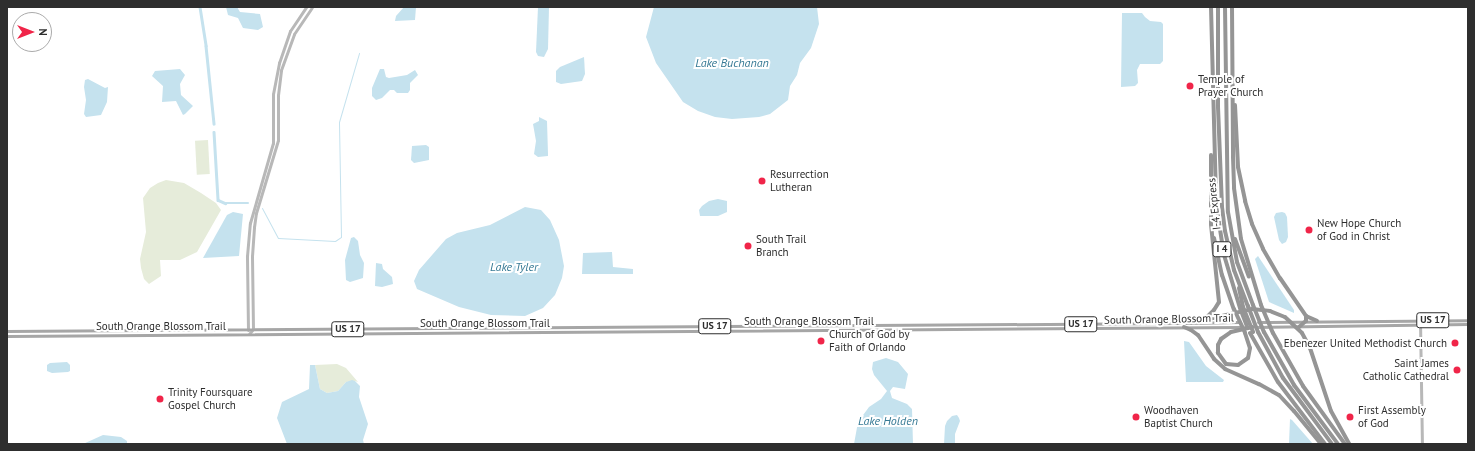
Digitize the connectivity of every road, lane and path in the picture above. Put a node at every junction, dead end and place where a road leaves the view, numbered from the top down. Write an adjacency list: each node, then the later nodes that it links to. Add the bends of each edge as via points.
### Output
1 (306, 7): 35 (main road, via 290,31 273,94 273,143 256,199 248,239)
2 (312, 7): 36 (main road, via 294,34 281,70 278,140 254,227)
3 (1211, 7): 8 (highway, I 4)
4 (1218, 7): 12 (highway, I-4 Express, via 1221,191 1225,231)
5 (1225, 7): 9 (highway, I-4 Express)
6 (1232, 7): 7 (highway, I 4)
7 (1233, 59): 11 (highway, I 4, via 1234,188 1241,239); 13 (highway, via 1239,176 1250,218 1276,272)
8 (1212, 188): 10 (highway); 12 (highway, I 4, via 1222,250)
9 (1228, 203): 11 (highway, via 1238,249); 12 (highway, I-4 Express)
10 (1210, 208): 20 (highway, via 1218,303 1208,316); 28 (highway, bridge, via 1219,262 1234,310 1245,333 1250,348 1248,358 1238,365 1226,364 1218,353 1220,340 1229,333)
11 (1261, 305): 58 (highway, I 4, bridge, via 1273,333 1303,386)
12 (1246, 307): 55 (highway, I 4, bridge, via 1251,333 1263,356 1287,395); 56 (highway, I-4 Express, bridge, via 1283,378); 57 (highway, I-4 Express, bridge, via 1264,332 1294,385)
13 (1306, 316): 16 (highway); 17 (highway)
14 (1420, 320): 15 (main road, South Orange Blossom Trail / US 17); 17 (main road, South Orange Blossom Trail / US 17); 26 (main road)
15 (1468, 320)
16 (1306, 321): 17 (main road, South Orange Blossom Trail / US 17); 25 (main road, South Orange Blossom Trail / US 17); 29 (highway)
17 (1319, 321): 30 (main road)
18 (1137, 323): 19 (main road, South Orange Blossom Trail / US 17); 24 (main road, South Orange Blossom Trail / US 17); 33 (main road)
19 (1172, 323): 20 (main road, South Orange Blossom Trail / US 17); 34 (main road, via 1143,325)
20 (1177, 323): 25 (main road, South Orange Blossom Trail / US 17)
21 (1468, 324): 26 (main road, South Orange Blossom Trail / US 17)
22 (786, 325): 23 (main road, South Orange Blossom Trail / US 17); 27 (main road, South Orange Blossom Trail / US 17); 40 (main road)
23 (798, 325): 24 (main road, South Orange Blossom Trail / US 17); 41 (main road)
24 (927, 325): 42 (main road)
25 (1184, 325): 28 (main road, South Orange Blossom Trail / US 17); 34 (main road, South Orange Blossom Trail / US 17); 54 (highway, via 1198,335 1214,360 1225,369 1279,396); 59 (highway, bridge, via 1252,309 1285,317 1302,333 1311,351 1331,411)
26 (1420, 325): 30 (main road, South Orange Blossom Trail / US 17); 60 (main road)
27 (518, 327): 32 (main road, South Orange Blossom Trail / US 17); 46 (main road)
28 (1252, 327): 29 (main road, South Orange Blossom Trail / US 17)
29 (1300, 327): 30 (main road, South Orange Blossom Trail / US 17)
30 (1314, 327)
31 (415, 328): 32 (main road, South Orange Blossom Trail / US 17); 37 (main road, South Orange Blossom Trail / US 17); 48 (main road)
32 (503, 328): 45 (main road)
33 (1108, 328): 34 (main road, South Orange Blossom Trail / US 17); 42 (main road, South Orange Blossom Trail / US 17)
34 (1137, 328)
35 (248, 329): 36 (main road, South Orange Blossom Trail / US 17); 39 (main road, South Orange Blossom Trail / US 17); 49 (main road)
36 (253, 329): 37 (main road, South Orange Blossom Trail / US 17); 49 (main road)
37 (366, 329): 47 (main road)
38 (117, 330): 39 (main road, South Orange Blossom Trail / US 17); 44 (main road, South Orange Blossom Trail / US 17); 50 (main road)
39 (128, 330): 51 (main road)
40 (772, 330): 41 (main road, South Orange Blossom Trail / US 17); 46 (main road, South Orange Blossom Trail / US 17)
41 (789, 330): 42 (main road, South Orange Blossom Trail / US 17)
42 (919, 330)
43 (7, 331): 44 (main road, South Orange Blossom Trail / US 17)
44 (20, 331): 53 (main road)
45 (494, 332): 46 (main road, South Orange Blossom Trail / US 17); 48 (main road, South Orange Blossom Trail / US 17)
46 (509, 332)
47 (358, 333): 48 (main road, South Orange Blossom Trail / US 17); 49 (main road, South Orange Blossom Trail / US 17)
48 (406, 333)
49 (249, 334): 51 (main road, South Orange Blossom Trail / US 17)
50 (110, 335): 51 (main road, South Orange Blossom Trail / US 17); 53 (main road, South Orange Blossom Trail / US 17)
51 (122, 335)
52 (7, 336): 53 (main road, South Orange Blossom Trail / US 17)
53 (15, 336)
54 (1321, 444)
55 (1325, 444)
56 (1332, 444)
57 (1338, 444)
58 (1345, 444)
59 (1349, 444)
60 (1422, 444)

